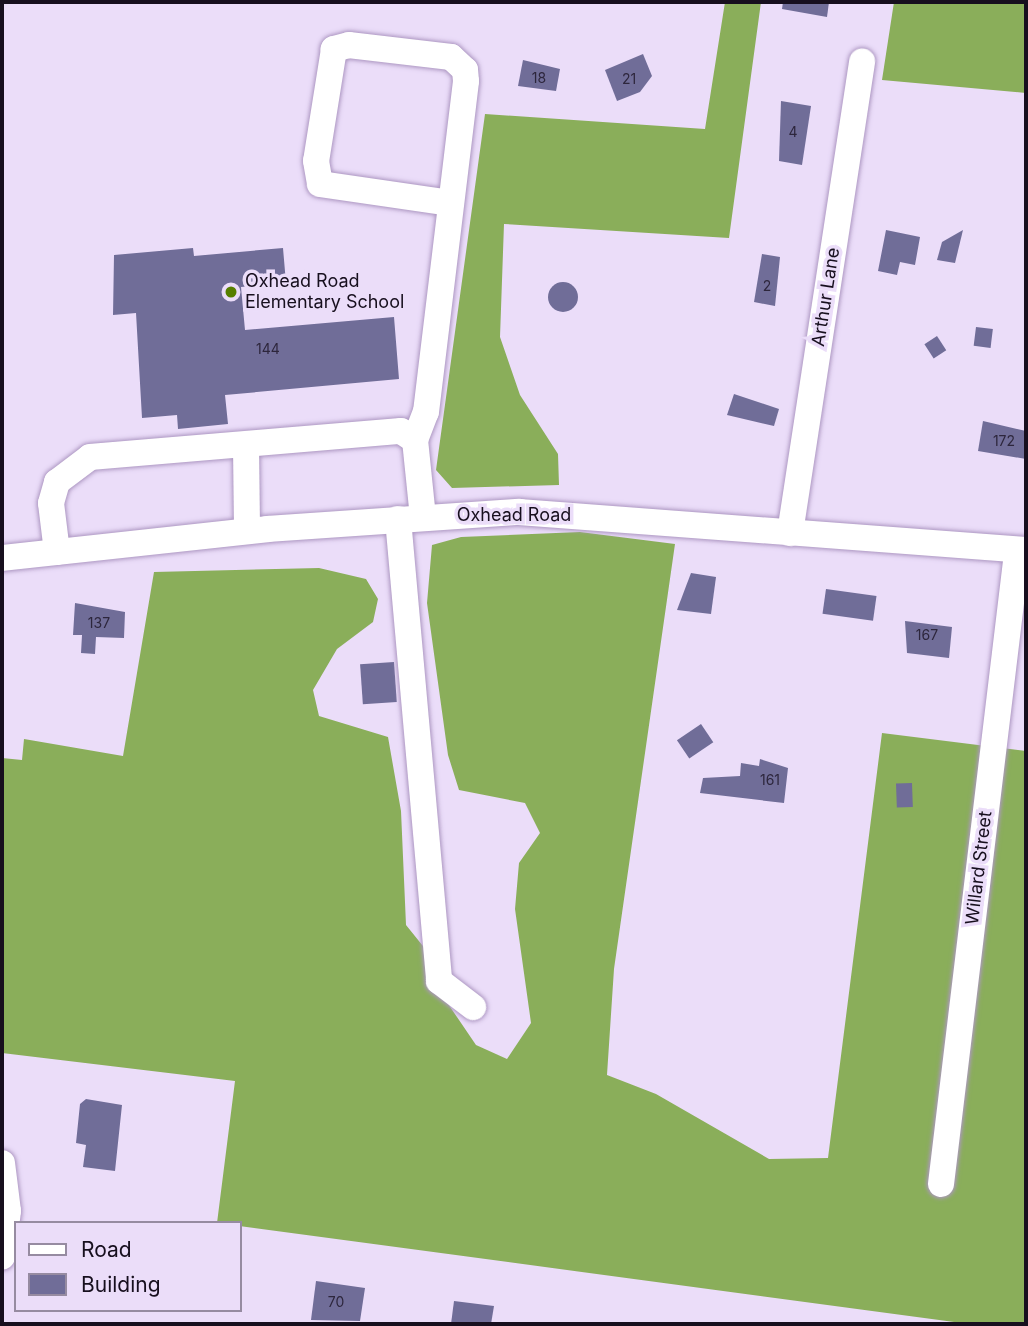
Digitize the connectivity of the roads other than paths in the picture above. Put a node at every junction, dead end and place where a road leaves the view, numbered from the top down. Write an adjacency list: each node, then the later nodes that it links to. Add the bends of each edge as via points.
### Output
1 (862, 61): 7 (street, Arthur Lane)
2 (451, 203): 2 (street, via 465,69 451,57 349,45 334,49 316,161 320,184); 3 (street, via 426,412)
3 (415, 440): 4 (street, via 401,431); 5 (street)
4 (246, 446): 6 (street); 8 (street, via 90,457 57,482 51,503)
5 (410, 518): 6 (street, Oxhead Road); 7 (street, Oxhead Road, via 588,514); 11 (street, via 439,981)
6 (247, 531): 8 (street, Oxhead Road)
7 (790, 533): 9 (street, Oxhead Road)
8 (57, 552): 10 (street, Oxhead Road)
9 (1023, 552): 13 (street, Willard Street)
10 (2, 558)
11 (473, 1007)
12 (2, 1164): 14 (street, via 8,1212)
13 (942, 1184)
14 (2, 1257)

